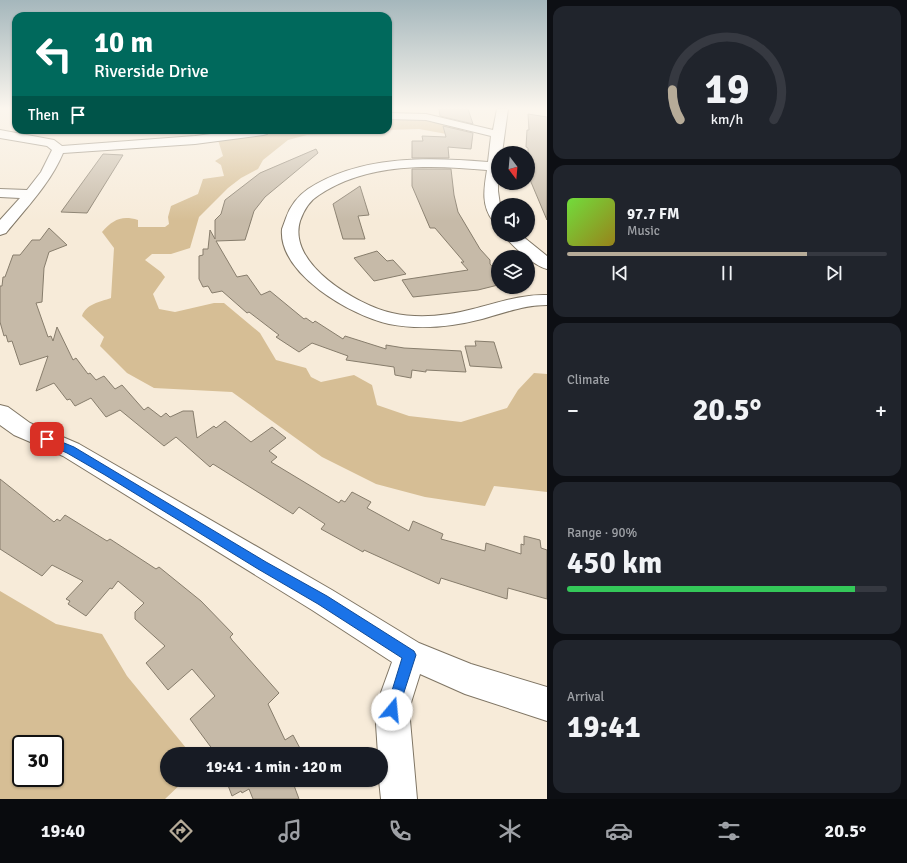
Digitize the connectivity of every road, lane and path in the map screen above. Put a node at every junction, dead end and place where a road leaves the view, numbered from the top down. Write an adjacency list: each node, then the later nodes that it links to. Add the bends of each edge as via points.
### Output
1 (56, 146): 3 (street)
2 (109, 146): 3 (street)
3 (58, 150): 7 (street)
4 (491, 167): 12 (street, via 423,163 376,168 346,176 316,190 301,203 290,226 293,249 308,271 349,301 369,311 402,320 449,321 519,303)
5 (491, 179): 8 (street)
6 (0, 193): 7 (street)
7 (31, 194): 9 (street)
8 (491, 202)
9 (0, 230)
10 (520, 242): 11 (street)
11 (547, 264)
12 (546, 300)
13 (0, 412): 14 (street, via 22,429 90,461)
14 (410, 655): 15 (street, via 465,678); 16 (street, via 392,710)
15 (547, 704)
16 (399, 799)

